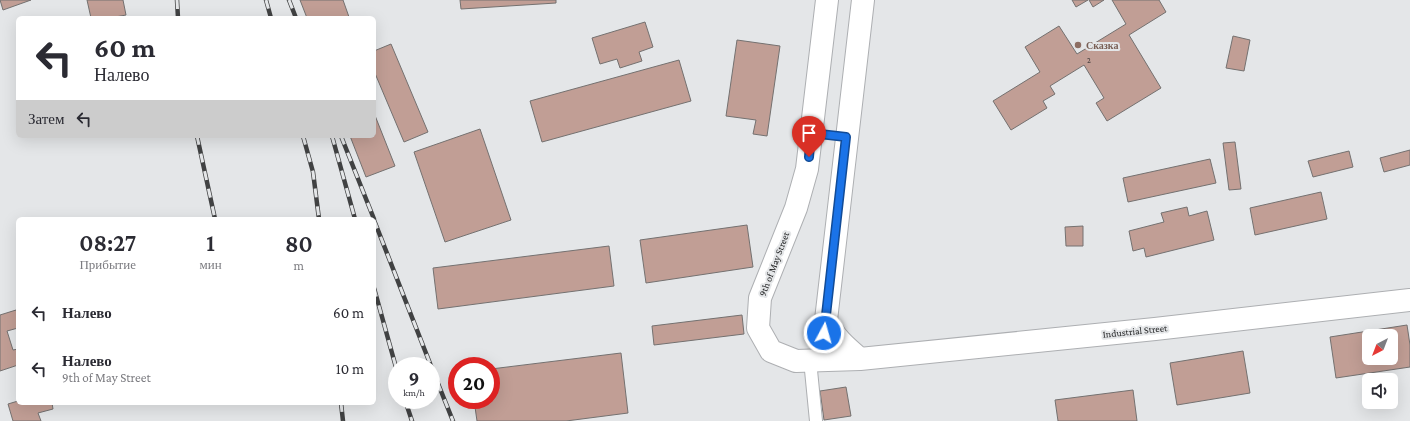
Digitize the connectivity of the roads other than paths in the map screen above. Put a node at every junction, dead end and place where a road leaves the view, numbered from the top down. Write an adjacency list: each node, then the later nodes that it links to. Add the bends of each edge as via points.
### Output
1 (827, 0): 3 (street, 9th of May Street)
2 (863, 0): 4 (street)
3 (811, 133): 4 (street); 8 (street, 9th of May Street, via 807,169 796,208 760,298 758,328 771,350 796,361)
4 (846, 137): 6 (street)
5 (1410, 300): 7 (street, Industrial Street)
6 (826, 320): 7 (street, via 842,344); 8 (lane)
7 (860, 359): 8 (street, 9th of May Street)
8 (815, 360): 9 (lane)
9 (816, 421)

